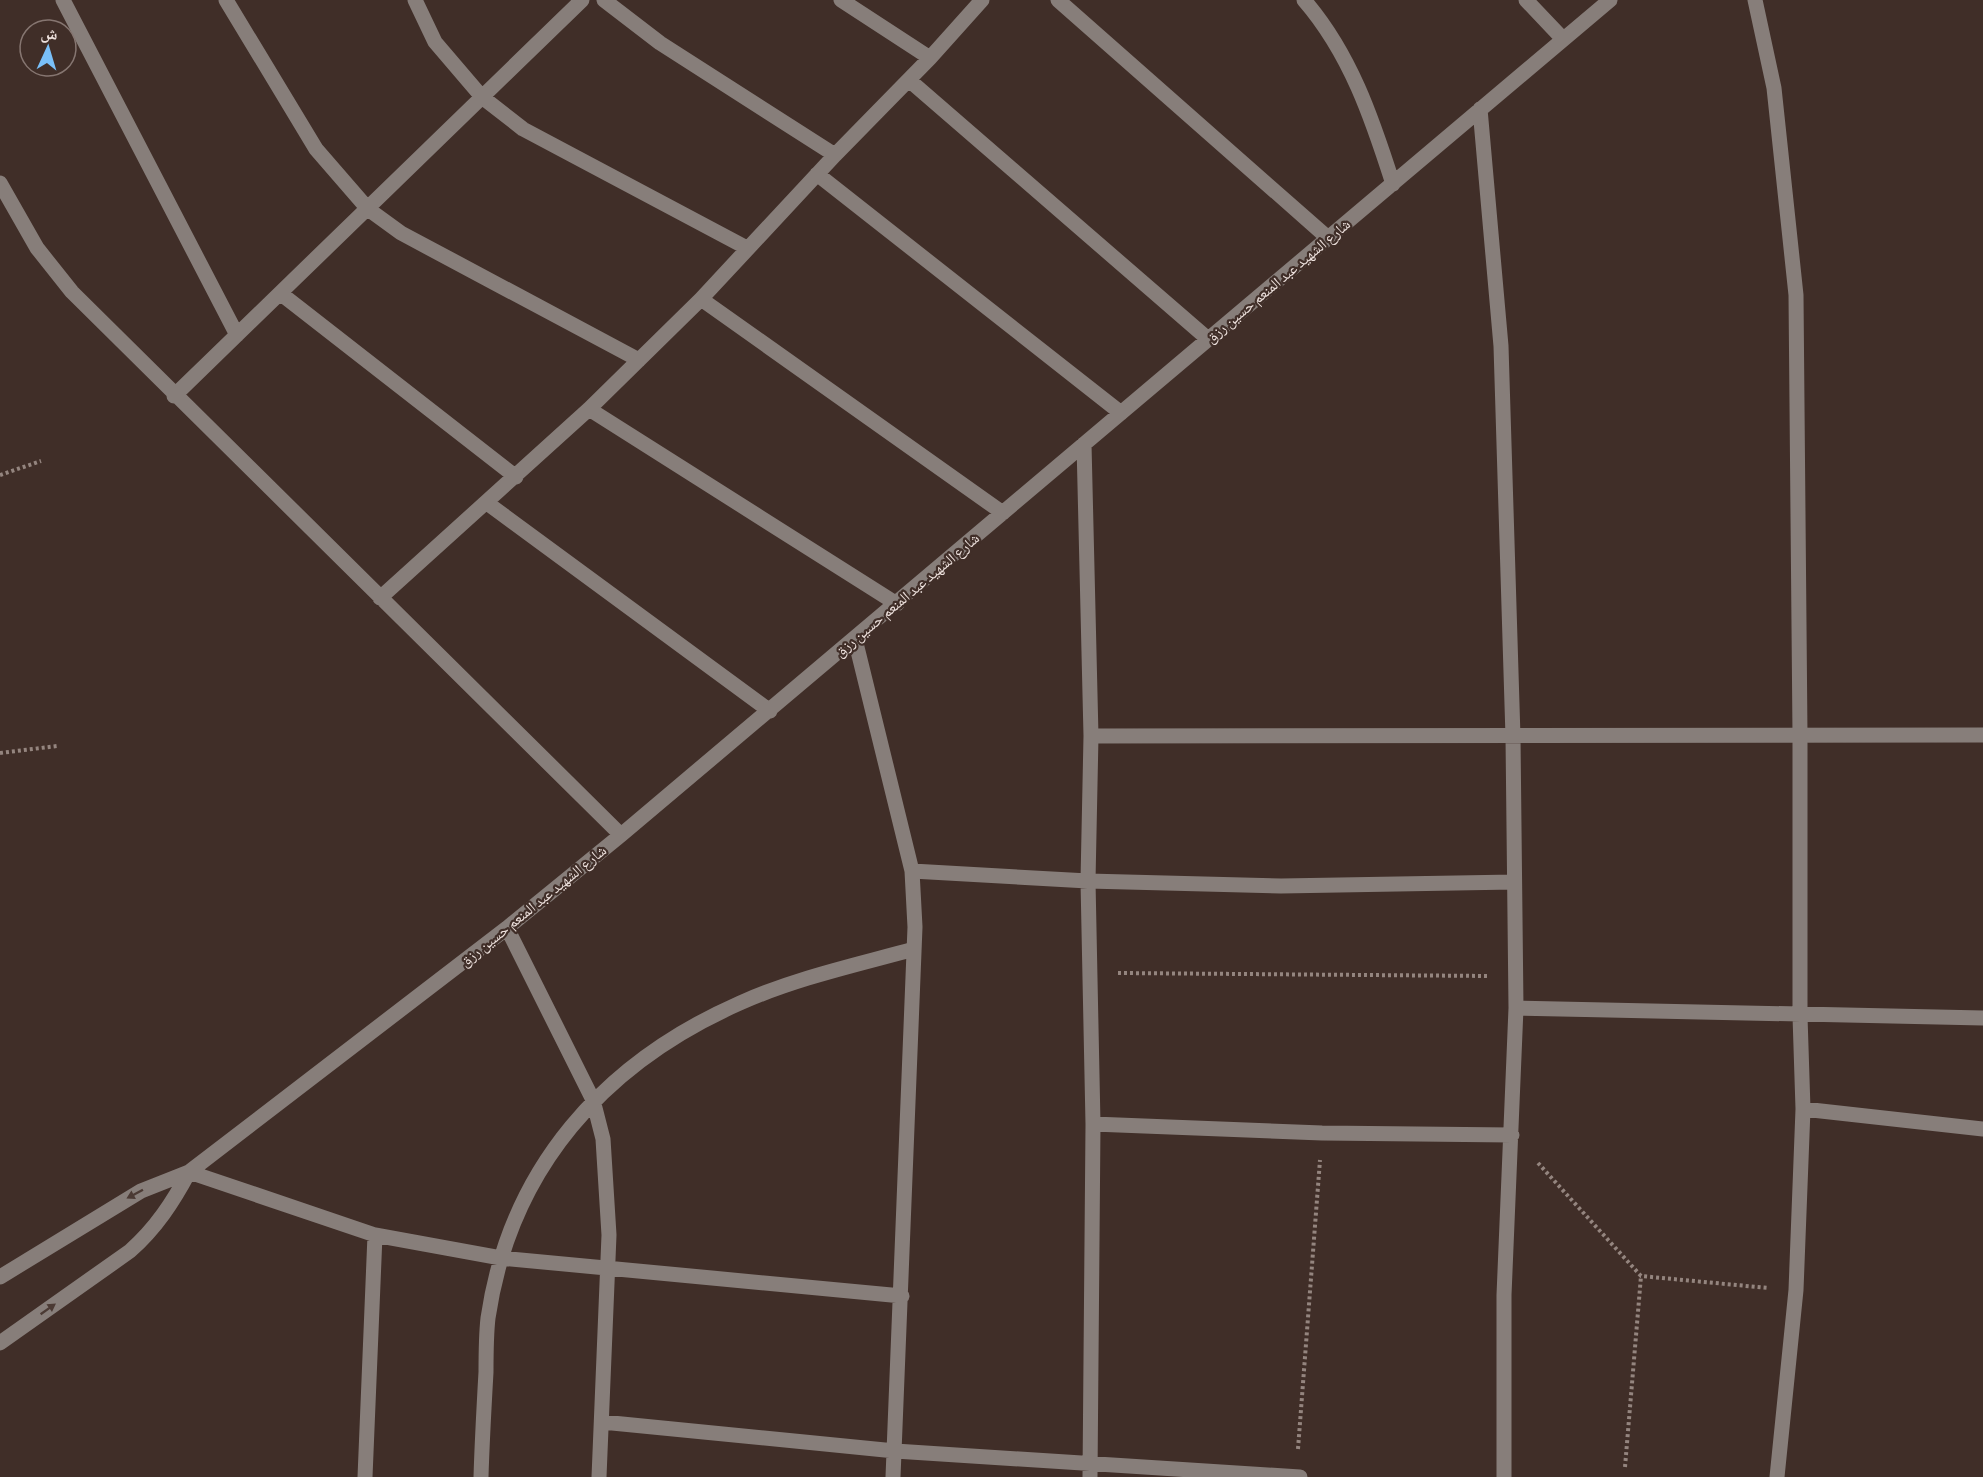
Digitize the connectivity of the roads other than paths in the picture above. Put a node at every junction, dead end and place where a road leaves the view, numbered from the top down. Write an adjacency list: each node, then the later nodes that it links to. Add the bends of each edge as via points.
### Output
1 (63, 0): 28 (street)
2 (226, 0): 23 (street, via 316,149)
3 (415, 0): 16 (street, via 435,42)
4 (582, 0): 16 (street)
5 (604, 0): 18 (street, via 660,44)
6 (841, 0): 14 (street)
7 (982, 0): 14 (street)
8 (1058, 0): 24 (street)
9 (1304, 0): 21 (street, via 1323,22 1352,71)
10 (1526, 0): 13 (street)
11 (1610, 0): 13 (street, شارع الشهيد عبد المنعم حسين رزق)
12 (1755, 0): 42 (street, via 1774,88 1796,295)
13 (1563, 39): 17 (street, شارع الشهيد عبد المنعم حسين رزق)
14 (930, 58): 15 (street)
15 (909, 80): 18 (street); 29 (street)
16 (482, 97): 23 (street); 25 (street, via 523,129)
17 (1480, 109): 21 (street, شارع الشهيد عبد المنعم حسين رزق); 45 (street, via 1501,346)
18 (834, 155): 19 (street)
19 (817, 174): 25 (street); 33 (street)
20 (0, 183): 22 (street)
21 (1393, 184): 24 (street, شارع الشهيد عبد المنعم حسين رزق)
22 (4, 200): 31 (street, via 72,292)
23 (368, 209): 26 (street); 30 (street, via 401,233)
24 (1328, 238): 29 (street, شارع الشهيد عبد المنعم حسين رزق)
25 (747, 248): 27 (street)
26 (280, 293): 28 (street); 35 (street)
27 (701, 299): 30 (street); 37 (street)
28 (237, 335): 31 (street)
29 (1208, 339): 33 (street, شارع الشهيد عبد المنعم حسين رزق)
30 (639, 360): 32 (street)
31 (174, 396): 38 (street)
32 (589, 409): 35 (street); 39 (street)
33 (1121, 413): 34 (street, شارع الشهيد عبد المنعم حسين رزق)
34 (1084, 444): 37 (street, شارع الشهيد عبد المنعم حسين رزق); 44 (street)
35 (516, 477): 36 (street)
36 (487, 503): 38 (street); 41 (street)
37 (1003, 513): 39 (street, شارع الشهيد عبد المنعم حسين رزق)
38 (380, 598): 46 (street)
39 (897, 604): 40 (street, شارع الشهيد عبد المنعم حسين رزق)
40 (855, 639): 41 (street, شارع الشهيد عبد المنعم حسين رزق); 47 (street)
41 (770, 711): 46 (street, شارع الشهيد عبد المنعم حسين رزق)
42 (1800, 735): 43 (street); 45 (street); 53 (street)
43 (1983, 735)
44 (1091, 736): 45 (street); 48 (street)
45 (1513, 737): 49 (street)
46 (621, 835): 50 (street, شارع الشهيد عبد المنعم حسين رزق)
47 (912, 871): 48 (street); 51 (street)
48 (1088, 881): 49 (street, via 1281,886); 57 (street)
49 (1514, 882): 52 (street)
50 (507, 928): 55 (street); 60 (street, شارع الشهيد عبد المنعم حسين رزق)
51 (914, 949): 55 (street, via 791,983 740,1003 647,1053); 65 (street)
52 (1516, 1008): 53 (street); 59 (street)
53 (1800, 1016): 54 (street); 56 (street)
54 (1983, 1018)
55 (593, 1101): 62 (street, via 557,1145 533,1183 514,1218); 63 (street, via 603,1139 608,1187)
56 (1803, 1109): 58 (street); 76 (street, via 1796,1290)
57 (1093, 1124): 59 (street); 69 (street)
58 (1983, 1130)
59 (1512, 1135): 75 (street, via 1504,1295)
60 (189, 1172): 61 (street); 64 (street, شارع الشهيد عبد المنعم حسين رزق, one-way to 64, via 141,1191); 66 (street, شارع الشهيد عبد المنعم حسين رزق, one-way to 60, via 147,1236)
61 (375, 1235): 62 (street); 70 (street)
62 (501, 1258): 63 (street); 71 (street, via 488,1319)
63 (608, 1269): 65 (street); 67 (street)
64 (0, 1277)
65 (902, 1296): 68 (street)
66 (0, 1343)
67 (602, 1422): 68 (street); 72 (street)
68 (895, 1451): 69 (street); 73 (street)
69 (1090, 1471): 74 (street)
70 (365, 1477)
71 (481, 1477)
72 (599, 1477)
73 (893, 1477)
74 (1298, 1477)
75 (1504, 1477)
76 (1777, 1477)

